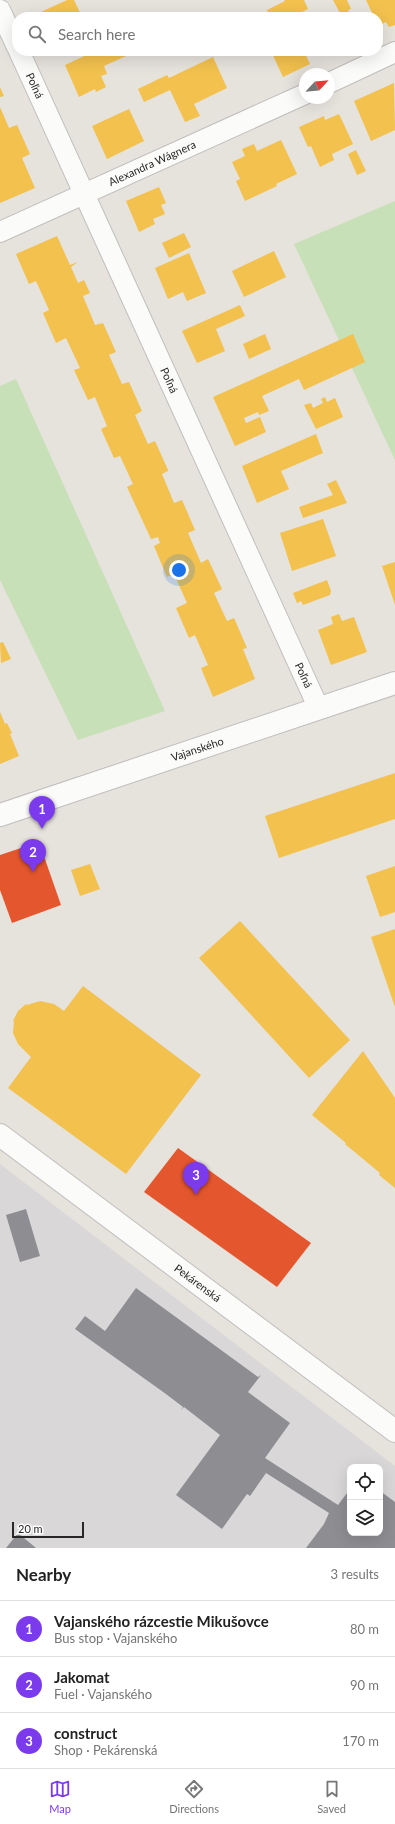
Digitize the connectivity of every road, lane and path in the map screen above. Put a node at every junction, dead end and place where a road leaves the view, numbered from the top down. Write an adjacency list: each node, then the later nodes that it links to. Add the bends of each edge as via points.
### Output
1 (0, 10): 2 (street)
2 (12, 36)
3 (395, 52): 5 (street)
4 (21, 56): 7 (street, Poľná)
5 (335, 80)
6 (299, 97): 7 (street, Alexandra Wágnera)
7 (84, 195): 8 (street, Alexandra Wágnera); 10 (street, Poľná)
8 (0, 232)
9 (395, 683): 10 (street, Vajanského)
10 (319, 709): 11 (street, Vajanského)
11 (0, 815)
12 (0, 1135): 13 (street, Pekárenská)
13 (395, 1431)

